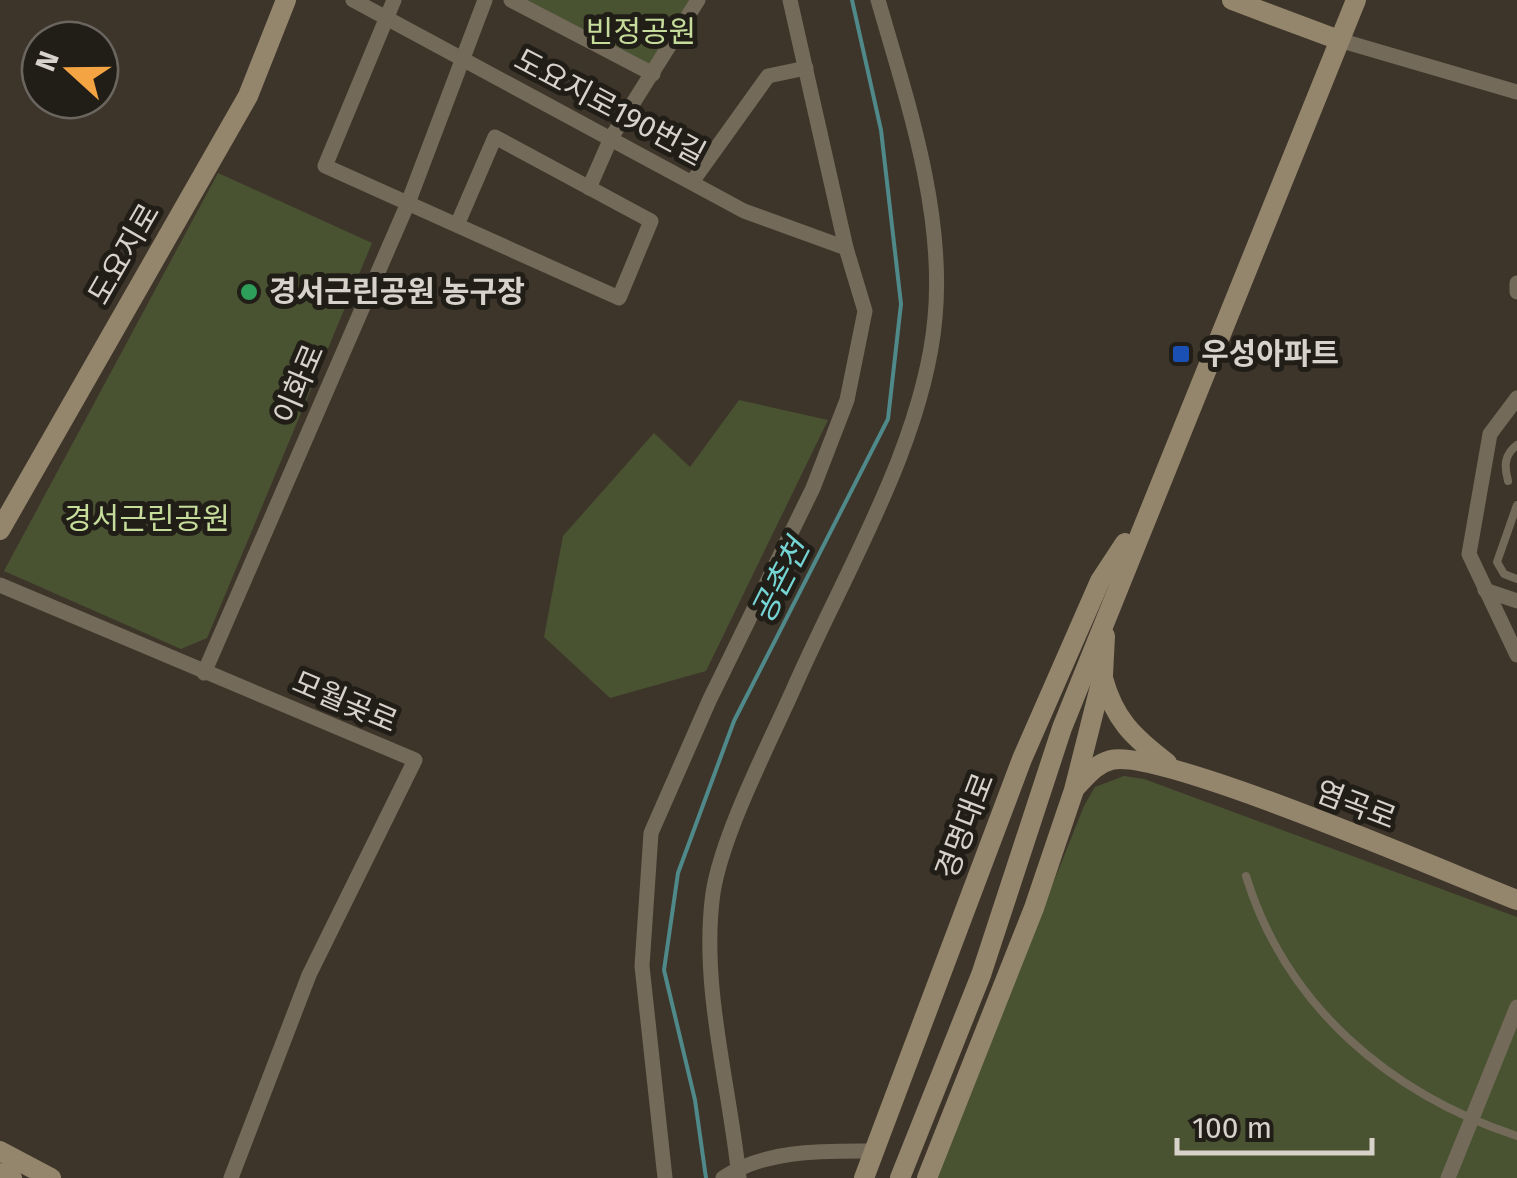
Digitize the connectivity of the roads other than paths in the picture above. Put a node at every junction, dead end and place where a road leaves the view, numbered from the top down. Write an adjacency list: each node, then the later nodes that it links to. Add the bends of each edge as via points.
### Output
1 (286, 0): 30 (main road, 도요지로, via 248,96)
2 (353, 0): 11 (street, 도요지로190번길)
3 (394, 0): 11 (street)
4 (485, 0): 13 (street, 이화로)
5 (511, 0): 15 (street)
6 (698, 0): 15 (street)
7 (790, 0): 14 (street)
8 (878, 0): 49 (street, via 928,202 935,319 922,386 893,469 752,782 714,889 709,940)
9 (1232, 0): 12 (main road)
10 (1356, 0): 12 (main road, 경명대로)
11 (386, 18): 13 (street, 도요지로190번길); 20 (street, via 326,166)
12 (1339, 40): 16 (street); 29 (main road, 경명대로)
13 (463, 59): 17 (street, 도요지로190번길); 20 (street, 이화로)
14 (806, 68): 18 (street, via 768,76); 22 (street)
15 (653, 74): 17 (street)
16 (1517, 92)
17 (612, 138): 18 (street, 도요지로190번길); 19 (street)
18 (692, 182): 22 (street, 도요지로190번길, via 744,210)
19 (589, 188): 21 (street, via 495,137); 21 (street, via 650,221 619,298)
20 (408, 203): 21 (street); 37 (street, 이화로)
21 (458, 225)
22 (846, 248): 53 (street, via 866,311 848,400 652,833 642,966)
23 (1517, 283): 24 (street)
24 (1517, 292)
25 (1517, 398): 33 (street, via 1490,434 1470,554)
26 (1517, 445): 27 (lane, via 1504,468)
27 (1508, 482)
28 (1517, 505): 31 (lane, via 1497,562)
29 (1148, 508): 35 (main road, 경명대로); 47 (main road, 경명대로, via 1100,581 1022,758)
30 (0, 530)
31 (1517, 579)
32 (0, 585): 37 (street, 모월곶로)
33 (1485, 590): 34 (street); 36 (street)
34 (1517, 602)
35 (1106, 616): 38 (main road, 경명대로); 55 (main road, 경명대로, via 981,974)
36 (1517, 656)
37 (204, 673): 52 (street, 모월곶로, via 415,760 308,975)
38 (1103, 675): 39 (main road, 염곡로, via 1111,708 1129,734); 40 (main road, 경명대로)
39 (1173, 767): 40 (main road, 염곡로, via 1110,760); 42 (main road, 염곡로)
40 (1074, 790): 56 (main road, 경명대로)
41 (1246, 876): 44 (lane, via 1276,954 1312,1005 1363,1054)
42 (1517, 900)
43 (1517, 1007): 44 (street)
44 (1474, 1122): 45 (lane); 57 (street)
45 (1517, 1136)
46 (0, 1151): 51 (main road)
47 (874, 1151): 49 (street, via 810,1151); 54 (main road, 경명대로)
48 (0, 1173): 50 (main road)
49 (733, 1174)
50 (12, 1178)
51 (51, 1178)
52 (232, 1178)
53 (665, 1178)
54 (864, 1178)
55 (900, 1178)
56 (927, 1178)
57 (1448, 1178)

